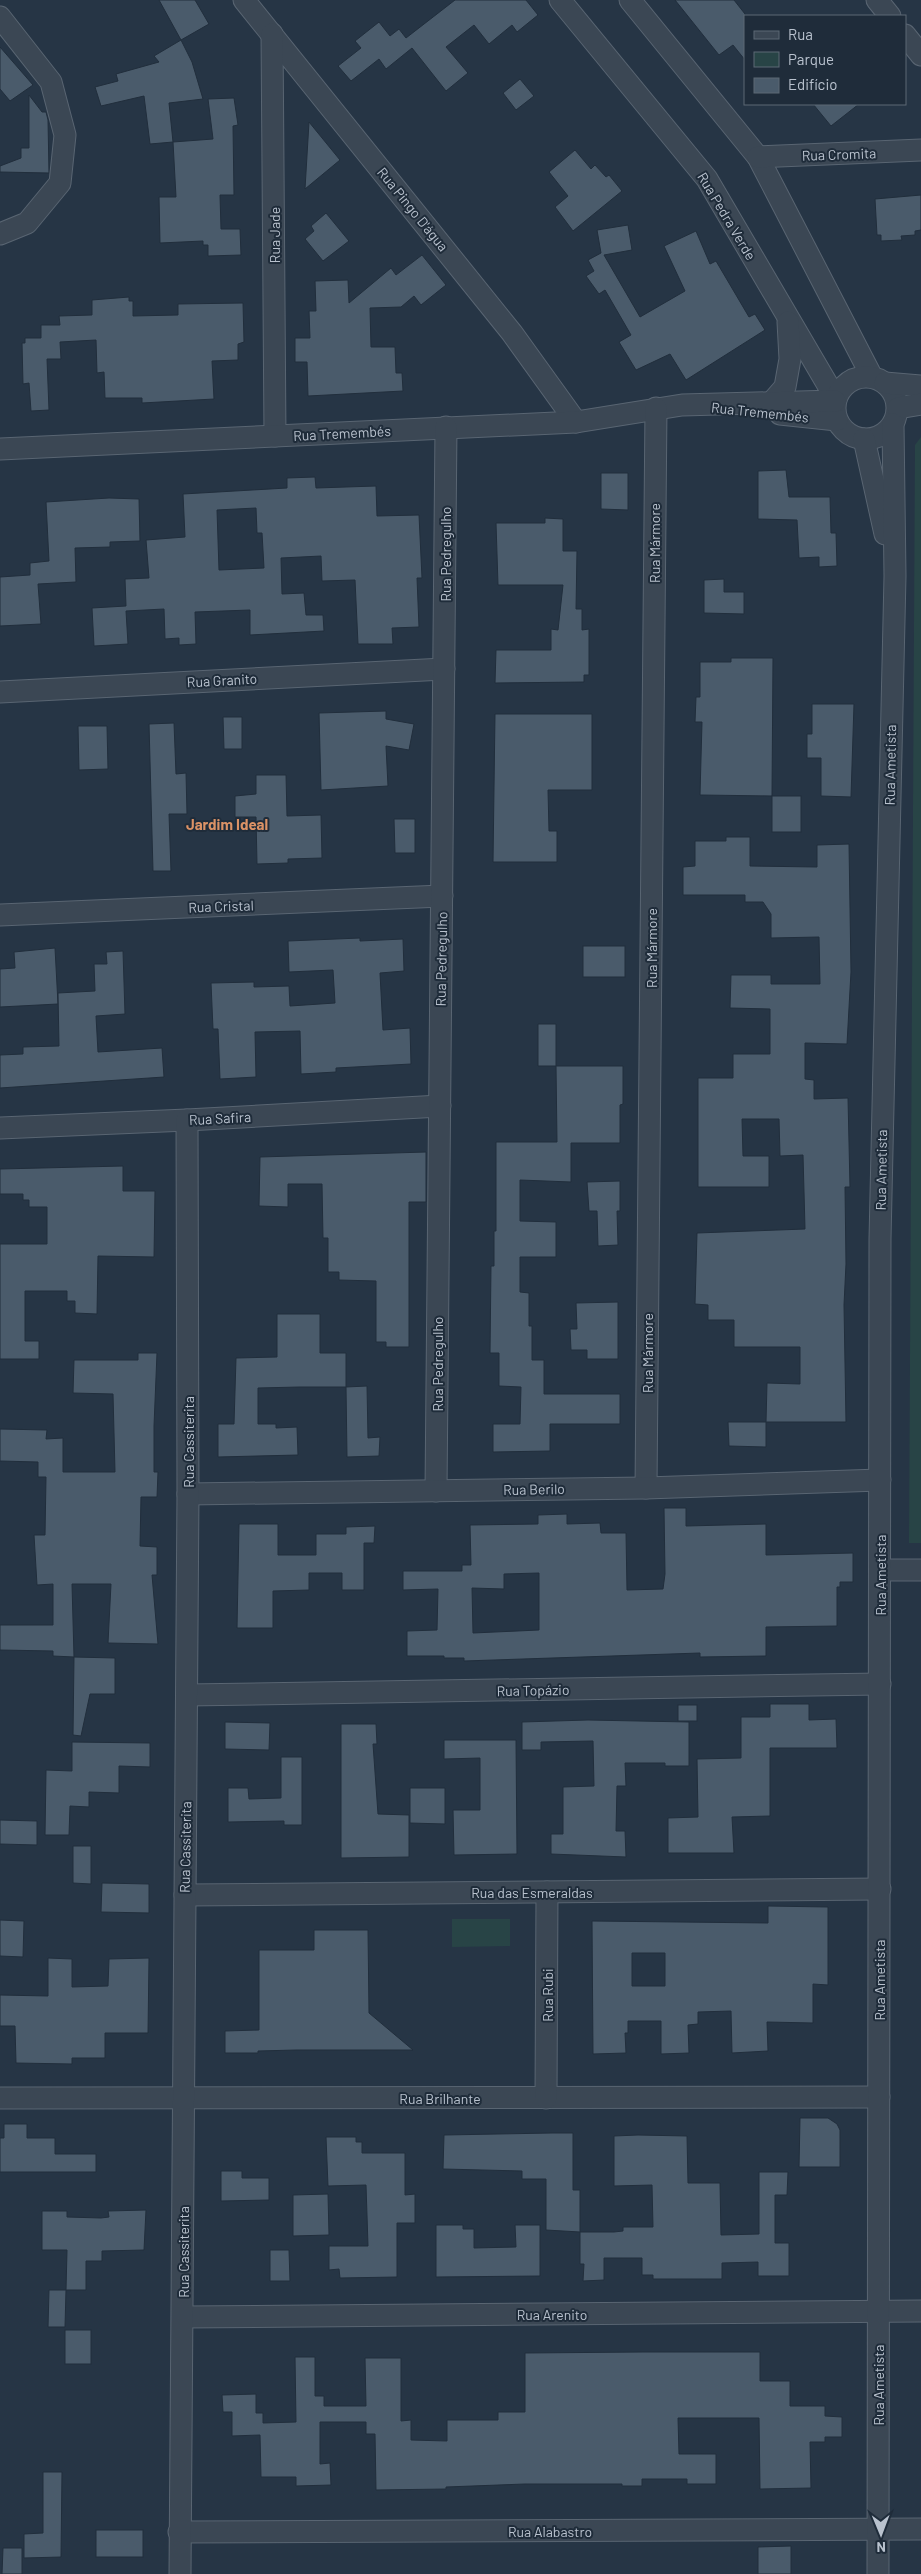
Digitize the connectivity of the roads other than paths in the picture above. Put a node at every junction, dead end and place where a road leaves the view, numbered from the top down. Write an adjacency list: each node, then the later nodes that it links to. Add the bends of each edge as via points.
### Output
1 (244, 0): 7 (street, Rua Pingo D'água)
2 (560, 0): 13 (street, Rua Pedra Verde, via 707,179)
3 (630, 0): 11 (street)
4 (877, 0): 5 (street)
5 (889, 15)
6 (0, 17): 12 (street, via 51,82 65,135 60,183 27,223)
7 (272, 34): 22 (street, Rua Pingo D'água, via 512,333); 24 (street, Rua Jade)
8 (906, 36): 9 (street)
9 (921, 55)
10 (921, 150): 11 (street, Rua Cromita)
11 (758, 157): 14 (street)
12 (0, 234)
13 (788, 319): 16 (street, via 790,359 785,387); 19 (street, Rua Pedra Verde)
14 (878, 380): 15 (street); 19 (street, via 853,379 845,385); 21 (street, via 894,394)
15 (921, 386)
16 (771, 403): 18 (street, Rua Tremembés); 19 (street, Rua Tremembés)
17 (921, 404): 21 (street)
18 (682, 405): 19 (street, Rua Tremembés); 20 (street, Rua Tremembés)
19 (836, 407): 25 (street, via 848,433)
20 (656, 408): 22 (street, Rua Tremembés); 36 (street, Rua Mármore)
21 (895, 416): 25 (street, via 881,435); 27 (street, Rua Ametista)
22 (576, 422): 23 (street, Rua Tremembés)
23 (446, 427): 24 (street, Rua Tremembés); 28 (street, Rua Pedregulho)
24 (275, 436): 26 (street, Rua Tremembés)
25 (864, 439): 27 (street, Rua Ametista)
26 (0, 449)
27 (895, 576): 35 (street, Rua Ametista, via 880,1239)
28 (444, 669): 29 (street, Rua Granito); 30 (street, Rua Pedregulho)
29 (0, 692)
30 (442, 896): 31 (street, Rua Cristal); 32 (street, Rua Pedregulho)
31 (0, 915)
32 (440, 1106): 33 (street, Rua Safira); 37 (street, Rua Pedregulho)
33 (187, 1120): 34 (street, Rua Safira); 38 (street, Rua Cassiterita)
34 (0, 1128)
35 (880, 1480): 36 (street, Rua Berilo); 39 (street, Rua Ametista)
36 (646, 1488): 37 (street, Rua Berilo)
37 (436, 1491): 38 (street, Rua Berilo)
38 (188, 1494): 42 (street, Rua Cassiterita)
39 (880, 1570): 40 (street); 41 (street, Rua Ametista)
40 (921, 1570)
41 (880, 1684): 42 (street, Rua Topázio); 43 (street, Rua Ametista)
42 (187, 1696): 45 (street, Rua Cassiterita)
43 (880, 1889): 44 (street, Rua das Esmeraldas); 46 (street, Rua Ametista)
44 (548, 1892): 45 (street, Rua das Esmeraldas); 48 (street, Rua Rubi)
45 (185, 1895): 49 (street, Rua Cassiterita)
46 (879, 2097): 48 (street, Rua Brilhante); 50 (street, Rua Ametista)
47 (0, 2098): 49 (street, Rua Brilhante)
48 (546, 2098): 49 (street, Rua Brilhante)
49 (183, 2099): 52 (street, Rua Cassiterita)
50 (877, 2311): 51 (street, Rua Arenito); 52 (street, Rua Arenito); 54 (street, Rua Ametista)
51 (921, 2311)
52 (183, 2317): 55 (street, Rua Cassiterita)
53 (921, 2529): 54 (street, Rua Alabastro)
54 (879, 2530): 55 (street, Rua Alabastro); 57 (street, Rua Ametista)
55 (179, 2532): 56 (street, Rua Cassiterita)
56 (180, 2574)
57 (878, 2574)

